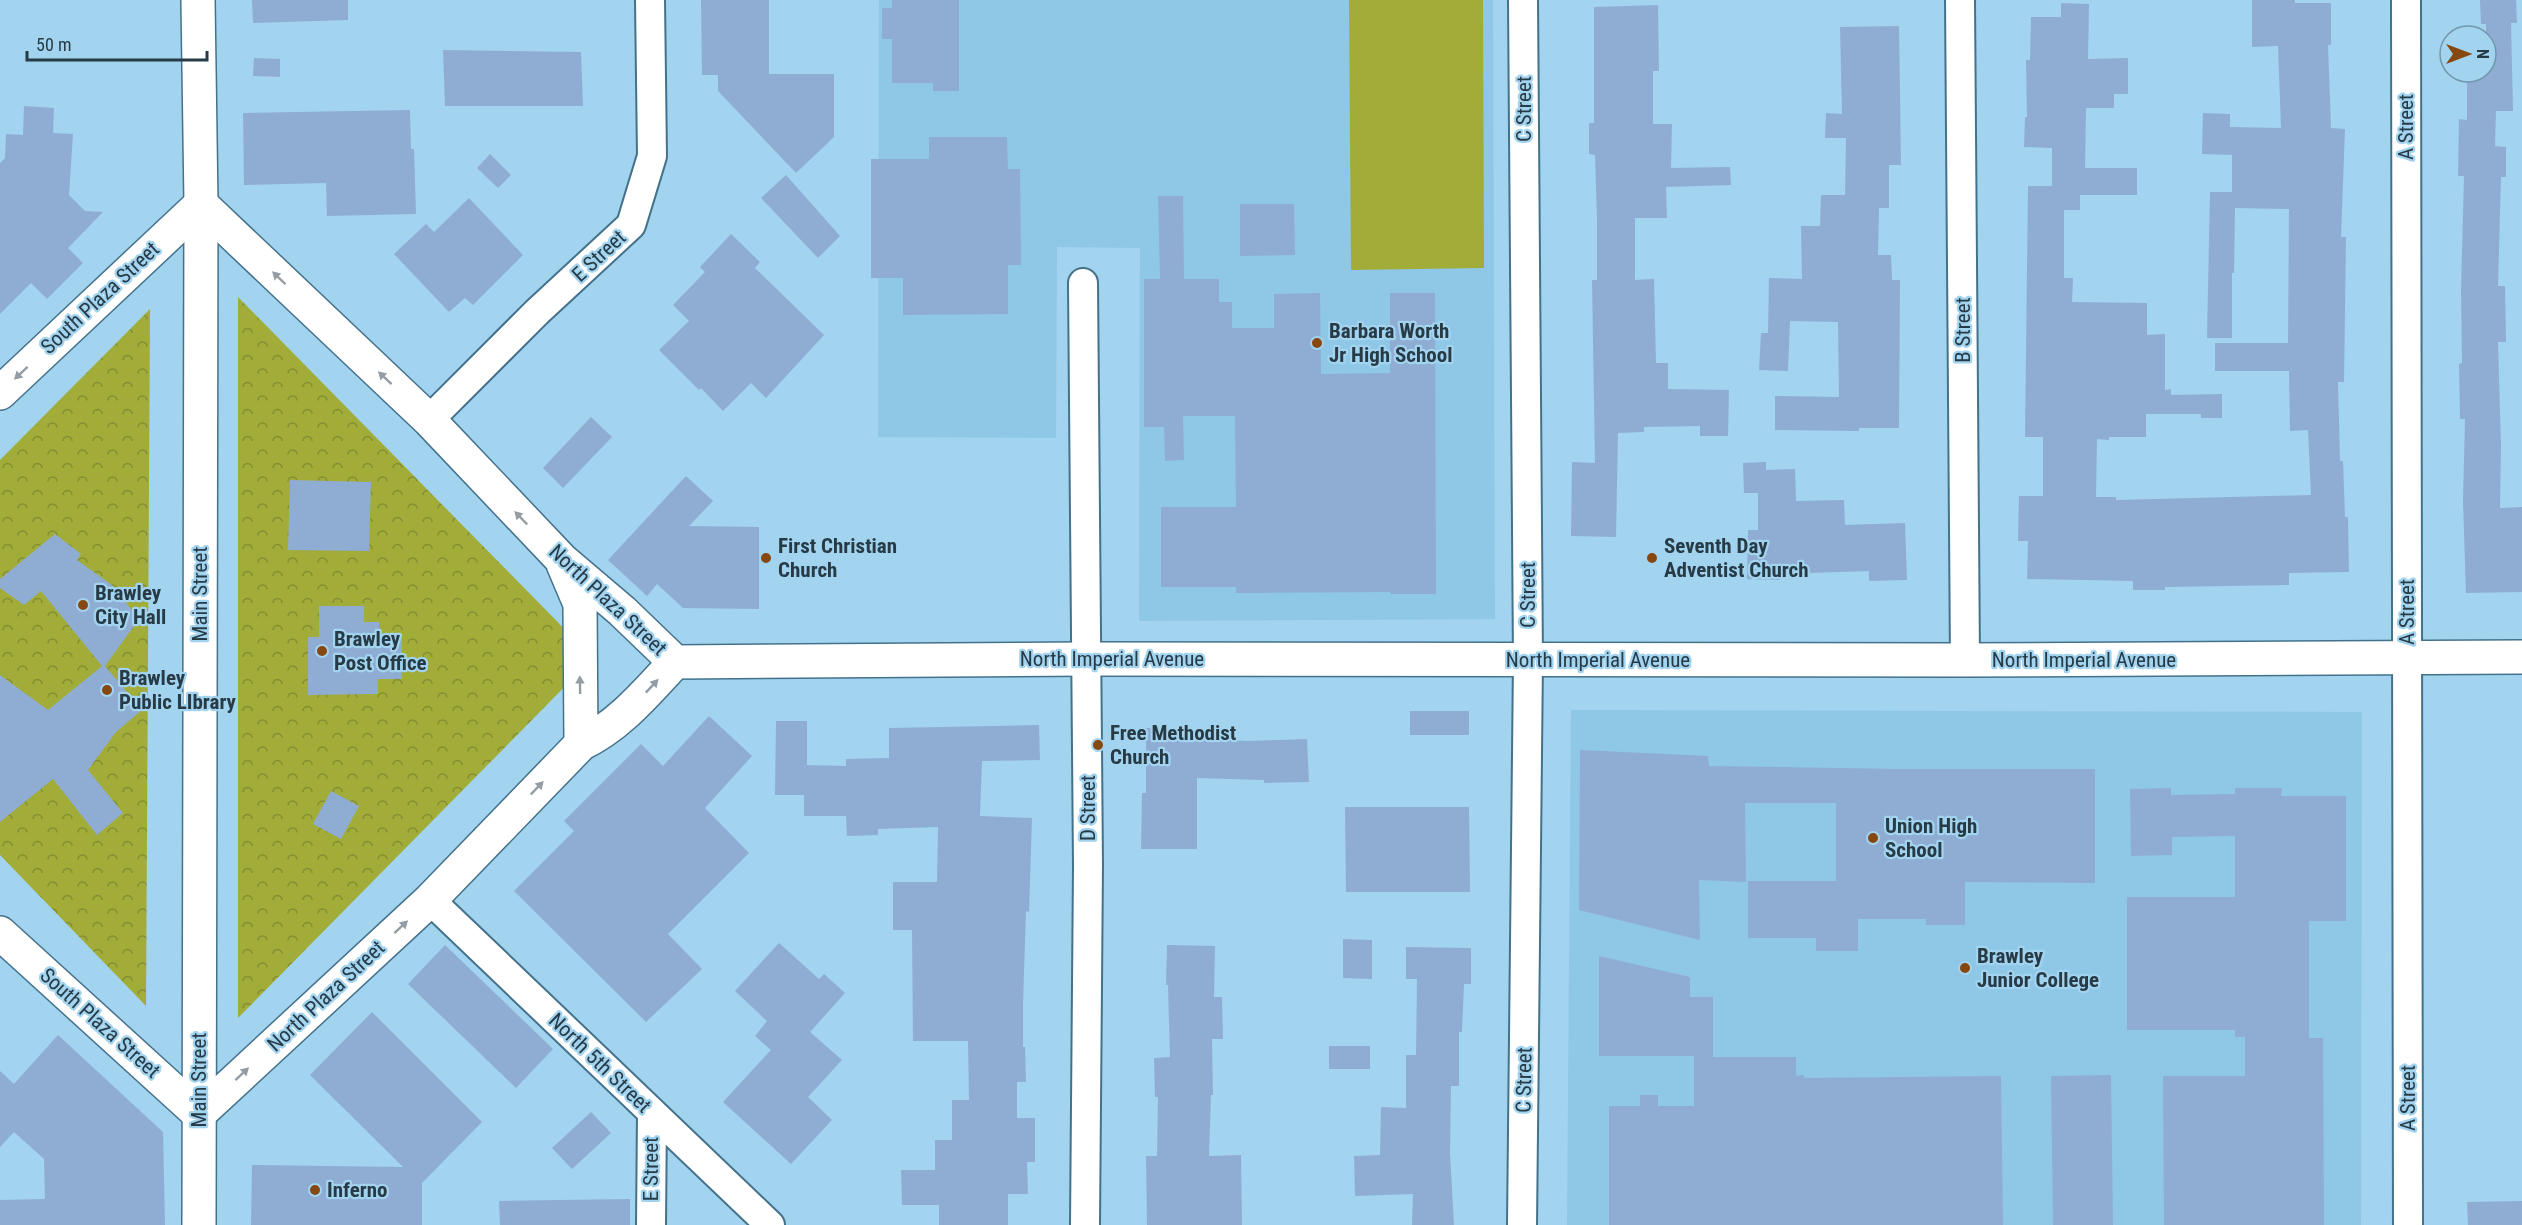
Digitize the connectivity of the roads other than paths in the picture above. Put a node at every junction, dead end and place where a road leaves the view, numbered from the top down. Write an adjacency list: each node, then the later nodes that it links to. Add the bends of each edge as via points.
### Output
1 (198, 0): 6 (street, Main Street)
2 (650, 0): 9 (street, E Street, via 652,156 631,225)
3 (1523, 0): 14 (street, C Street)
4 (1960, 0): 15 (street, B Street)
5 (2406, 0): 11 (street, A Street)
6 (201, 204): 8 (street, South Plaza Street, one-way to 8); 9 (street, North Plaza Street, one-way to 6); 21 (street, Main Street)
7 (1083, 282): 13 (street, D Street)
8 (0, 393)
9 (429, 420): 10 (street, North Plaza Street, one-way to 9)
10 (562, 560): 16 (street, North Plaza Street); 17 (street, one-way to 10, via 579,604)
11 (2407, 657): 12 (street, North Imperial Avenue); 15 (street, North Imperial Avenue); 27 (street, A Street)
12 (2522, 657)
13 (1087, 659): 14 (street, North Imperial Avenue); 16 (street, North Imperial Avenue); 25 (street, D Street)
14 (1528, 660): 15 (street, North Imperial Avenue); 26 (street, C Street)
15 (1965, 660)
16 (675, 662): 17 (street, North Plaza Street, one-way to 16, via 600,735 630,711)
17 (581, 744): 18 (street, North Plaza Street, one-way to 17)
18 (430, 900): 20 (street, North 5th Street); 21 (street, North Plaza Street, one-way to 18)
19 (0, 933): 21 (street, South Plaza Street)
20 (652, 1113): 23 (street, E Street); 24 (street, North 5th Street)
21 (199, 1114): 22 (street, Main Street)
22 (199, 1225)
23 (651, 1225)
24 (770, 1225)
25 (1085, 1225)
26 (1522, 1225)
27 (2408, 1225)

